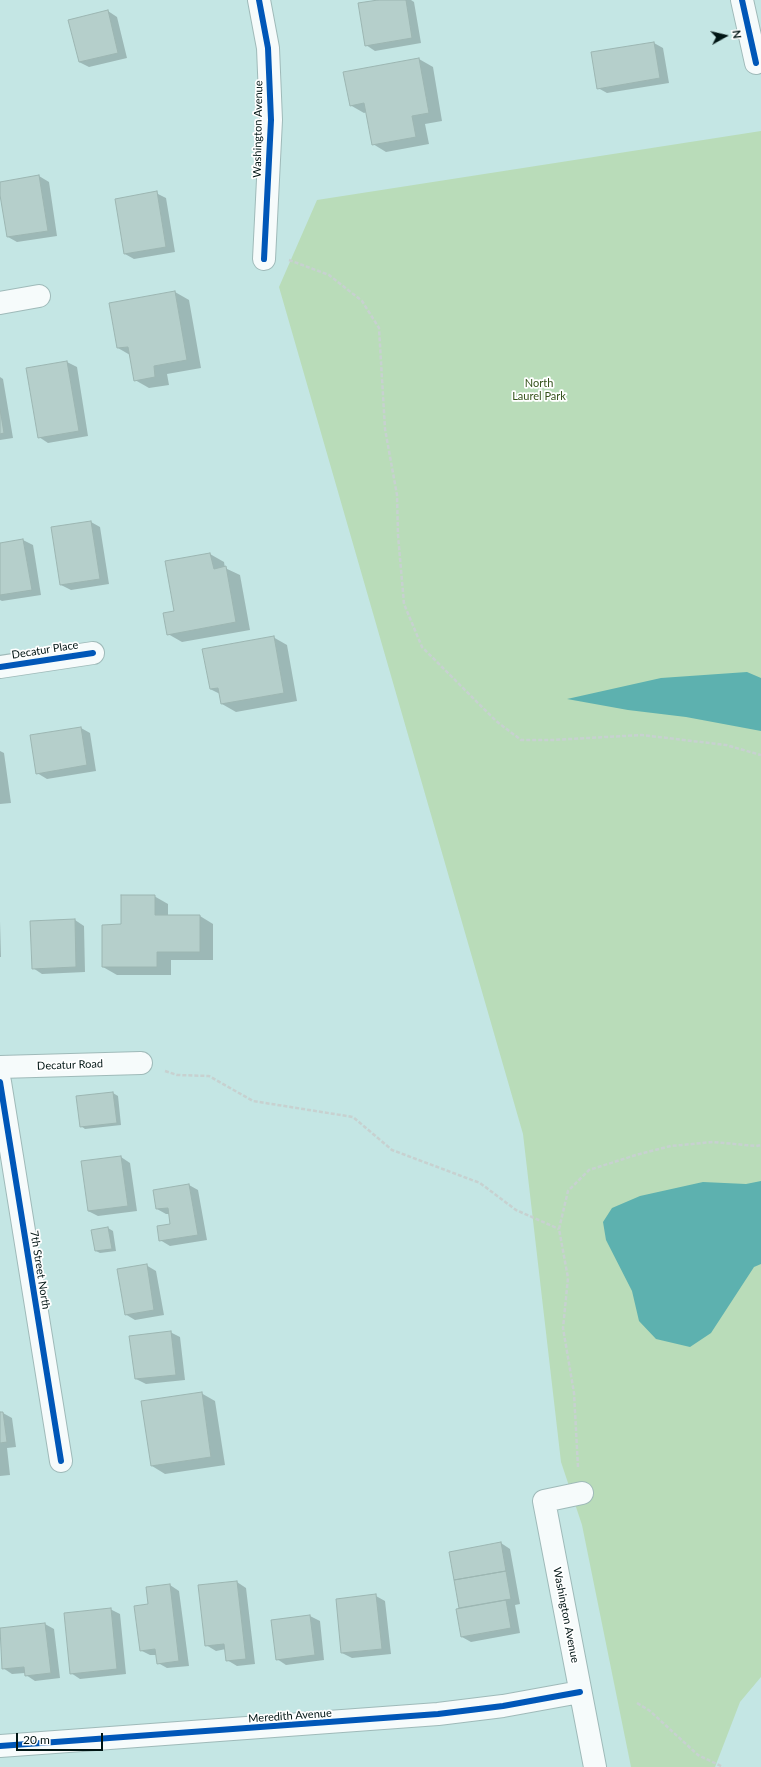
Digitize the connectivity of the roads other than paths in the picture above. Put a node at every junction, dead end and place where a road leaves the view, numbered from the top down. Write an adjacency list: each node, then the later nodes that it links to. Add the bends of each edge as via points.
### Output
1 (259, 0): 4 (street, Washington Avenue, via 268,48 271,120)
2 (742, 0): 3 (street)
3 (756, 63)
4 (264, 260)
5 (39, 296): 6 (street)
6 (0, 303)
7 (93, 653): 8 (street, Decatur Place)
8 (0, 667)
9 (141, 1063): 10 (street, Decatur Road)
10 (0, 1067)
11 (0, 1082): 12 (street, 7th Street North)
12 (61, 1461)
13 (582, 1493): 14 (street, Washington Avenue, via 544,1501)
14 (580, 1692): 15 (street, Meredith Avenue, via 503,1706 431,1715); 16 (street, Washington Avenue)
15 (0, 1746)
16 (595, 1767)

